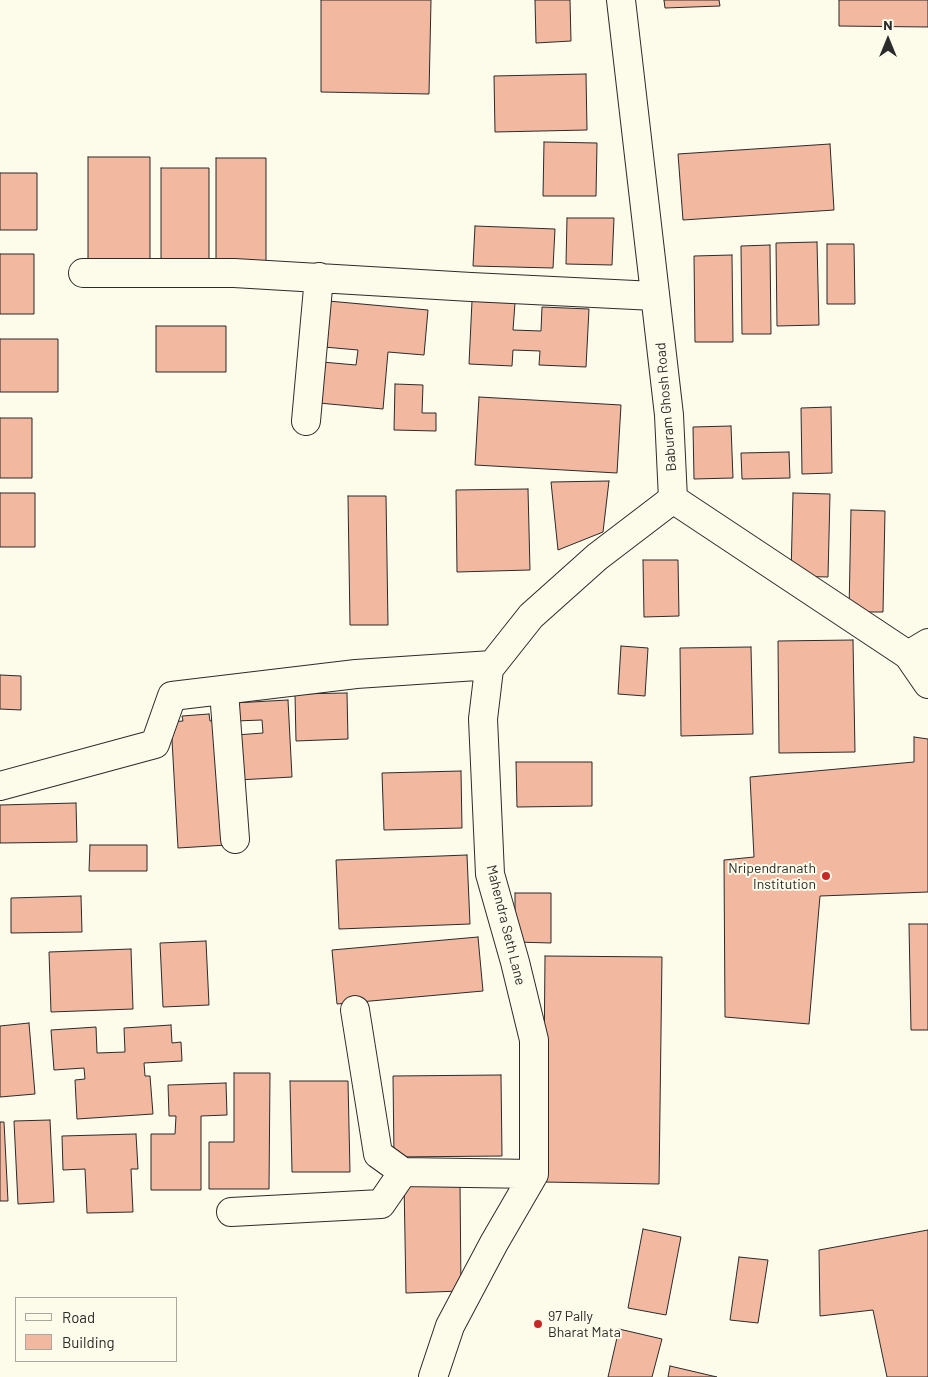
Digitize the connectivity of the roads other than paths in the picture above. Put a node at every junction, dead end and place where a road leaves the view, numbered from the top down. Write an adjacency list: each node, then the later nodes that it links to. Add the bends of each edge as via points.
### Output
1 (621, 0): 4 (street, Baburam Ghosh Road)
2 (83, 272): 3 (street, via 234,272)
3 (319, 278): 4 (street); 5 (street)
4 (655, 296): 6 (street, Baburam Ghosh Road, via 669,415)
5 (306, 422)
6 (673, 499): 7 (street); 8 (street, Mahendra Seth Lane, via 597,557 531,616)
7 (918, 649): 9 (street)
8 (492, 664): 10 (street, via 356,674); 15 (street, Mahendra Seth Lane, via 488,669 483,719 490,874 534,1040)
9 (928, 684)
10 (224, 691): 11 (street, via 172,696 155,744); 12 (street)
11 (0, 786)
12 (235, 839)
13 (355, 1010): 14 (street, via 378,1154)
14 (403, 1172): 15 (street); 16 (street, via 381,1204)
15 (534, 1174): 17 (street, via 450,1326)
16 (231, 1212)
17 (433, 1377)

